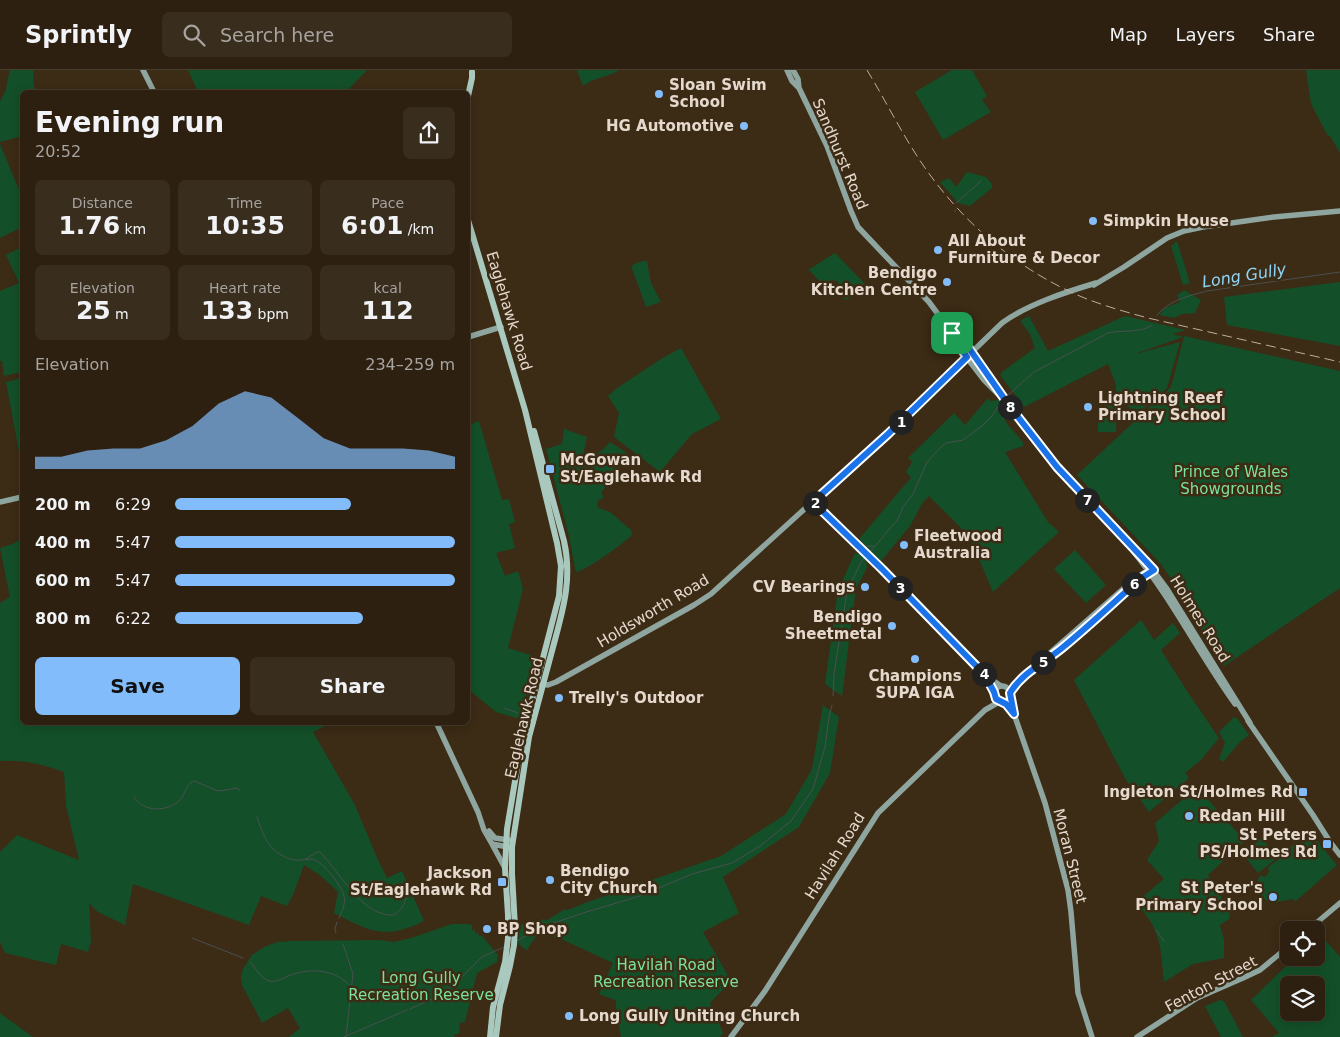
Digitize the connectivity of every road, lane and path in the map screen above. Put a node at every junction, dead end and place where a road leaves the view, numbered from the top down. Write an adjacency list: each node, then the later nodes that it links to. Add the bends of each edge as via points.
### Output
1 (787, 70): 5 (street, Sandhurst Road)
2 (793, 70): 5 (street, Sandhurst Road)
3 (144, 71): 6 (street)
4 (473, 71): 7 (main road); 8 (main road)
5 (799, 88): 11 (street, Sandhurst Road, via 827,146 852,216)
6 (153, 90)
7 (465, 90)
8 (469, 90)
9 (1340, 211): 15 (street, Holdsworth Road, via 1184,230 1096,283 1023,310 1008,319)
10 (470, 226): 12 (main road, Eaglehawk Road)
11 (860, 229): 13 (street, Holmes Road, via 929,302)
12 (501, 327): 14 (street); 24 (main road, Eaglehawk Road, via 544,463 568,570 564,604)
13 (952, 333): 15 (street, Holmes Road); 16 (street, Holmes Road)
14 (470, 336)
15 (972, 352): 16 (street, Holdsworth Road); 17 (street, Holmes Road)
16 (967, 357): 17 (street, Holmes Road); 20 (street, Holdsworth Road)
17 (1004, 400): 21 (street, Holmes Road, via 1066,478)
18 (20, 497): 19 (street)
19 (0, 502)
20 (813, 502): 22 (street); 24 (street, Holdsworth Road, via 706,597 556,682)
21 (1150, 570): 23 (street, via 1123,589); 34 (street, Holmes Road, via 1217,678)
22 (985, 675): 25 (street); 26 (street)
23 (1022, 679): 25 (street); 27 (street)
24 (540, 684): 32 (main road, Eaglehawk Road); 35 (main road, Eaglehawk Road, via 521,744)
25 (1002, 686): 26 (street, via 996,688); 27 (street, via 1008,688)
26 (994, 694): 28 (street); 29 (street, Havilah Road)
27 (1010, 694): 28 (street); 30 (street, Moran Street)
28 (1002, 702): 29 (street, Havilah Road); 30 (street, Moran Street)
29 (985, 710): 50 (street, Havilah Road, via 878,813 765,991)
30 (1014, 714): 51 (street, Moran Street, via 1045,804 1068,890 1078,993)
31 (437, 725): 33 (street)
32 (519, 798): 35 (main road, via 515,800); 36 (main road, Eaglehawk Road)
33 (478, 812): 36 (street, via 492,836); 37 (street)
34 (1313, 815): 38 (street, Holmes Road); 39 (street, Holmes Road)
35 (506, 829): 36 (main road, Eaglehawk Road)
36 (509, 843): 37 (street); 40 (main road, Eaglehawk Road); 45 (main road, Eaglehawk Road)
37 (492, 844): 40 (street)
38 (1340, 849)
39 (1340, 855)
40 (505, 868): 45 (main road, Eaglehawk Road)
41 (1340, 903): 43 (street)
42 (1340, 907): 44 (street)
43 (1319, 921)
44 (1324, 921)
45 (511, 944): 48 (main road, Eaglehawk Road); 49 (main road, Eaglehawk Road, via 510,966)
46 (1280, 953): 52 (street, Fenton Street, via 1260,970 1197,998)
47 (1280, 957): 53 (street, Fenton Street, via 1260,973 1203,999)
48 (490, 1037)
49 (496, 1037)
50 (731, 1037)
51 (1092, 1037)
52 (1137, 1037)
53 (1143, 1037)

